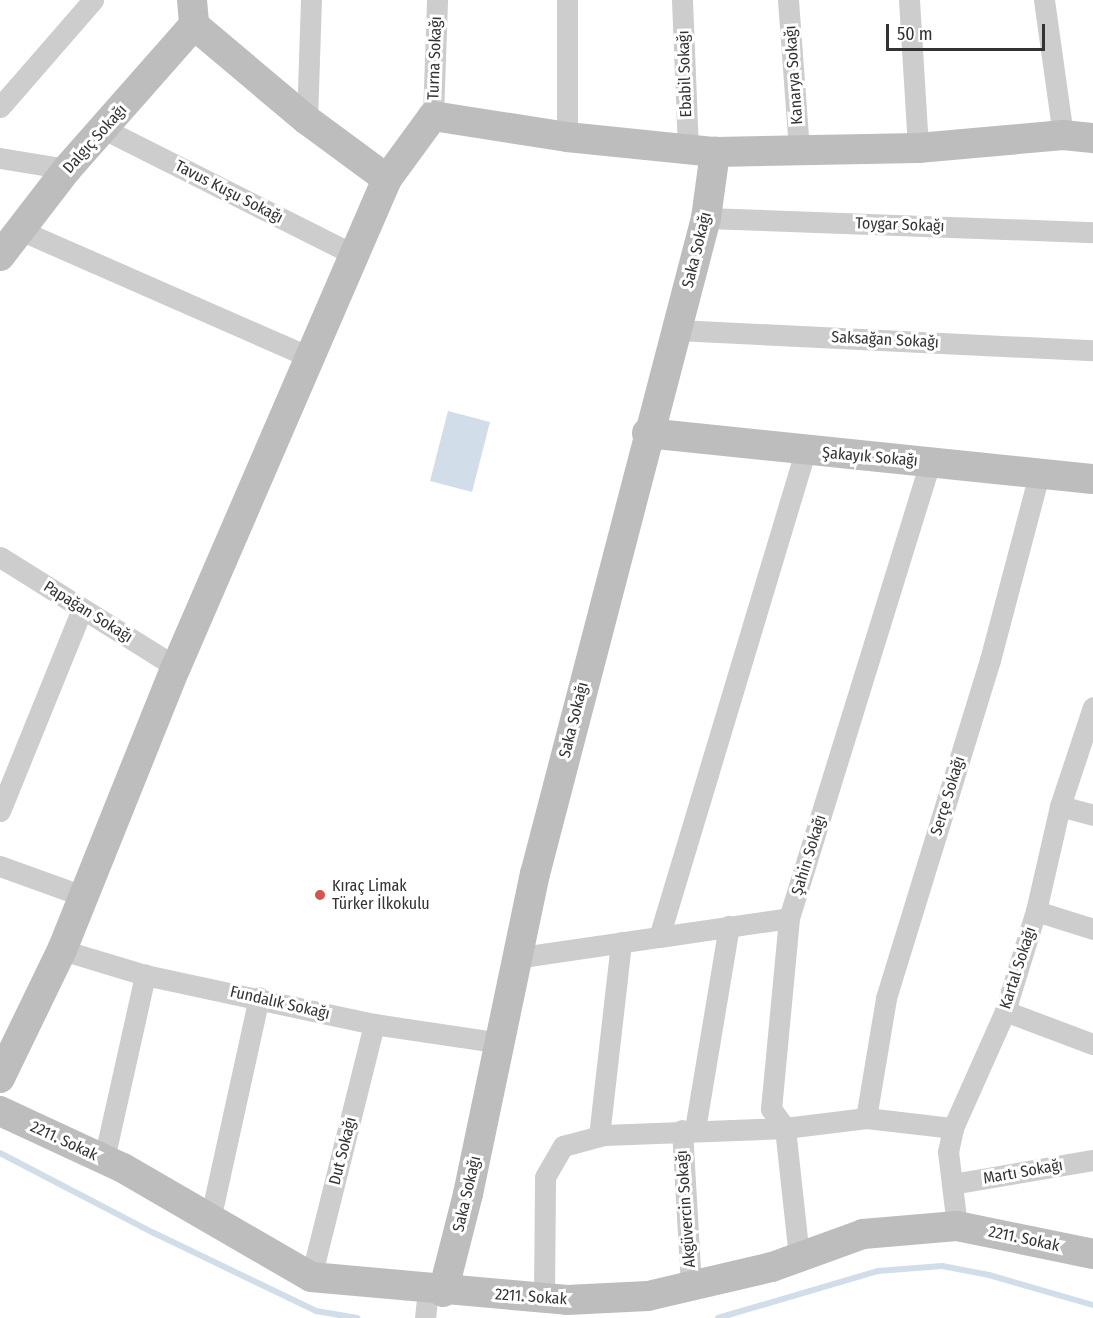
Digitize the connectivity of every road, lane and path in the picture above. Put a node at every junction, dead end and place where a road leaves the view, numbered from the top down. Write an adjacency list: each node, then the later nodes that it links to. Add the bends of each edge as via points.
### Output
1 (93, 0): 10 (street)
2 (311, 0): 12 (street)
3 (437, 0): 11 (street, Turna Sokağı)
4 (567, 0): 15 (street)
5 (682, 0): 18 (street, Ebabil Sokağı)
6 (788, 0): 19 (street, Kanarya Sokağı)
7 (909, 0): 17 (street)
8 (1044, 0): 14 (street)
9 (193, 13): 12 (street); 13 (street, Dalgıç Sokağı)
10 (0, 107)
11 (433, 116): 15 (street); 22 (street)
12 (307, 120): 22 (street)
13 (104, 129): 21 (street, Dalgıç Sokağı); 26 (street, Tavus Kuşu Sokağı)
14 (1063, 135): 16 (street); 17 (street)
15 (567, 137): 18 (street)
16 (1093, 138)
17 (918, 148): 19 (street)
18 (702, 150): 19 (street); 23 (street, Saka Sokağı)
19 (799, 150)
20 (0, 158): 21 (street)
21 (67, 169): 24 (street, Dalgıç Sokağı)
22 (387, 179): 26 (street)
23 (706, 218): 25 (street, Toygar Sokağı); 28 (street, Saka Sokağı)
24 (20, 230): 27 (street, Dalgıç Sokağı); 30 (street)
25 (1093, 232)
26 (354, 255): 30 (street)
27 (0, 256)
28 (677, 330): 29 (street, Saksağan Sokağı); 31 (street, Saka Sokağı)
29 (1093, 350)
30 (310, 357): 38 (street)
31 (647, 433): 32 (street, Şakayık Sokağı); 52 (street, Saka Sokağı)
32 (805, 452): 33 (street, Şakayık Sokağı); 49 (street)
33 (930, 462): 34 (street, Şakayık Sokağı); 46 (street, Şahin Sokağı)
34 (1039, 475): 35 (street, Şakayık Sokağı); 61 (street, Serçe Sokağı, via 990,660 886,998)
35 (1093, 479)
36 (0, 557): 37 (street, Papağan Sokağı)
37 (82, 609): 38 (street, Papağan Sokağı); 41 (street)
38 (176, 667): 44 (street)
39 (1093, 706): 40 (street, Kartal Sokağı)
40 (1060, 806): 42 (street); 45 (street, Kartal Sokağı)
41 (0, 810)
42 (1093, 815)
43 (0, 866): 44 (street)
44 (83, 896): 51 (street)
45 (1036, 911): 48 (street); 55 (street, Kartal Sokağı)
46 (789, 918): 47 (street); 62 (street, Şahin Sokağı, via 771,1108)
47 (729, 926): 49 (street); 64 (street, Akgüvercin Sokağı)
48 (1093, 929)
49 (660, 937): 50 (street)
50 (621, 942): 52 (street); 65 (street)
51 (62, 950): 53 (street, Fundalık Sokağı); 59 (street)
52 (515, 958): 57 (street, Saka Sokağı)
53 (145, 975): 54 (street, Fundalık Sokağı); 66 (street)
54 (259, 997): 56 (street, Fundalık Sokağı); 69 (street)
55 (1005, 1011): 58 (street); 63 (street, Kartal Sokağı)
56 (374, 1024): 57 (street, Fundalık Sokağı); 73 (street, Dut Sokağı)
57 (501, 1043): 76 (street, Saka Sokağı)
58 (1093, 1044)
59 (0, 1078)
60 (0, 1111): 66 (street, 2211. Sokak)
61 (866, 1118): 62 (street); 63 (street)
62 (785, 1128): 64 (street); 72 (street, Şahin Sokağı)
63 (953, 1128): 68 (street, Kartal Sokağı, via 948,1152)
64 (688, 1130): 65 (street); 74 (street, Akgüvercin Sokağı)
65 (599, 1136): 75 (street, via 563,1146 545,1178)
66 (104, 1159): 69 (street, 2211. Sokak)
67 (1093, 1160): 68 (street, Martı Sokağı)
68 (952, 1184): 70 (street, Kartal Sokağı)
69 (210, 1220): 73 (street, 2211. Sokak)
70 (957, 1226): 71 (street, 2211. Sokak); 72 (street, 2211. Sokak, via 863,1234)
71 (1093, 1254)
72 (799, 1257): 74 (street, 2211. Sokak)
73 (311, 1277): 76 (street, 2211. Sokak)
74 (691, 1288): 75 (street, 2211. Sokak, via 648,1296 567,1300)
75 (544, 1297): 76 (street, 2211. Sokak)
76 (430, 1303)

